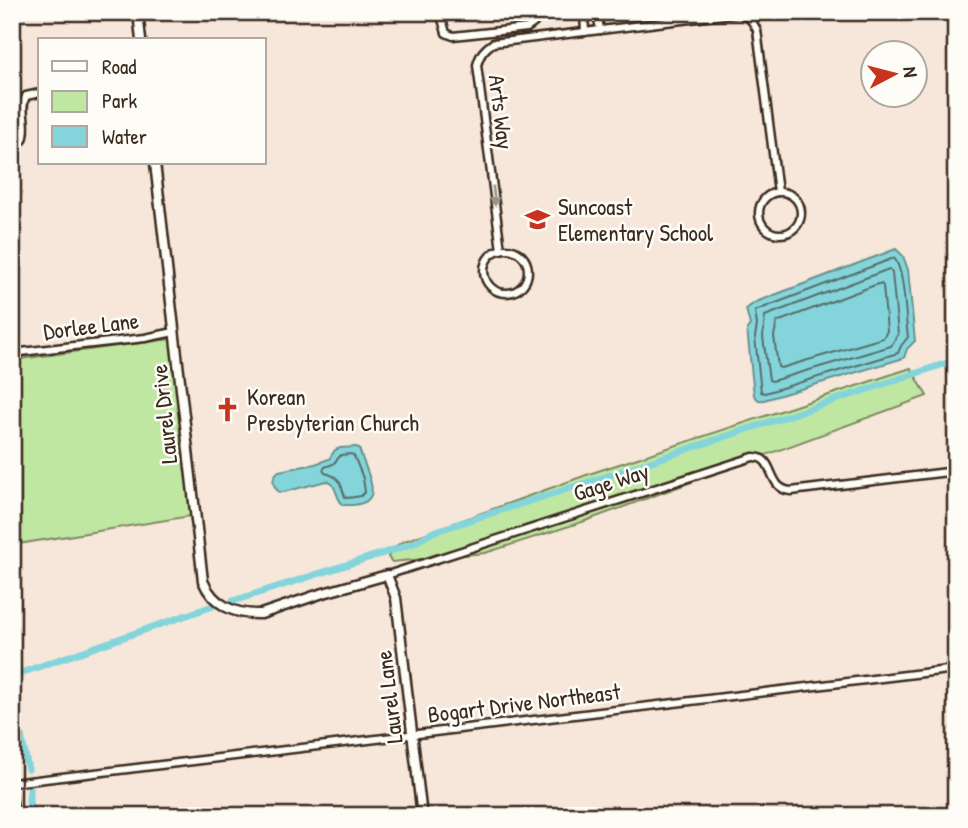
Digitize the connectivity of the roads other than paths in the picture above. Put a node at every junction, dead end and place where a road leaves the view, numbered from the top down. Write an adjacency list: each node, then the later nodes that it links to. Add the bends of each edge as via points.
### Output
1 (138, 12): 8 (street)
2 (440, 12): 3 (street, via 446,33 453,36 527,28)
3 (537, 12)
4 (584, 12): 7 (street)
5 (597, 12): 6 (street)
6 (600, 30): 7 (street, Arts Way); 12 (street, Arts Way, via 740,13 751,20 757,30)
7 (585, 32): 13 (street, Arts Way, one-way to 13, via 493,43 480,55 477,65)
8 (141, 38)
9 (38, 93): 10 (street, via 26,96 25,134)
10 (12, 145)
11 (155, 164): 14 (street, Laurel Drive)
12 (778, 192): 12 (street, via 796,198 802,210 796,228 778,235 766,229 759,217 765,198)
13 (501, 250): 13 (street, via 485,265 486,280 496,291 511,293 523,286 527,266 520,255)
14 (174, 332): 15 (street, Dorlee Lane); 18 (street, Laurel Drive, via 203,581 212,596 231,610)
15 (12, 353)
16 (956, 471): 17 (street, Gage Way, via 791,491 778,486 766,461 752,457)
17 (387, 575): 18 (street, Gage Way); 20 (street, Laurel Lane, via 396,598)
18 (269, 611)
19 (956, 669): 20 (street, Bogart Drive Northeast)
20 (413, 734): 21 (street, Bogart Drive Northeast); 24 (street, Laurel Lane)
21 (12, 783)
22 (12, 794): 23 (street)
23 (15, 816)
24 (422, 816)

